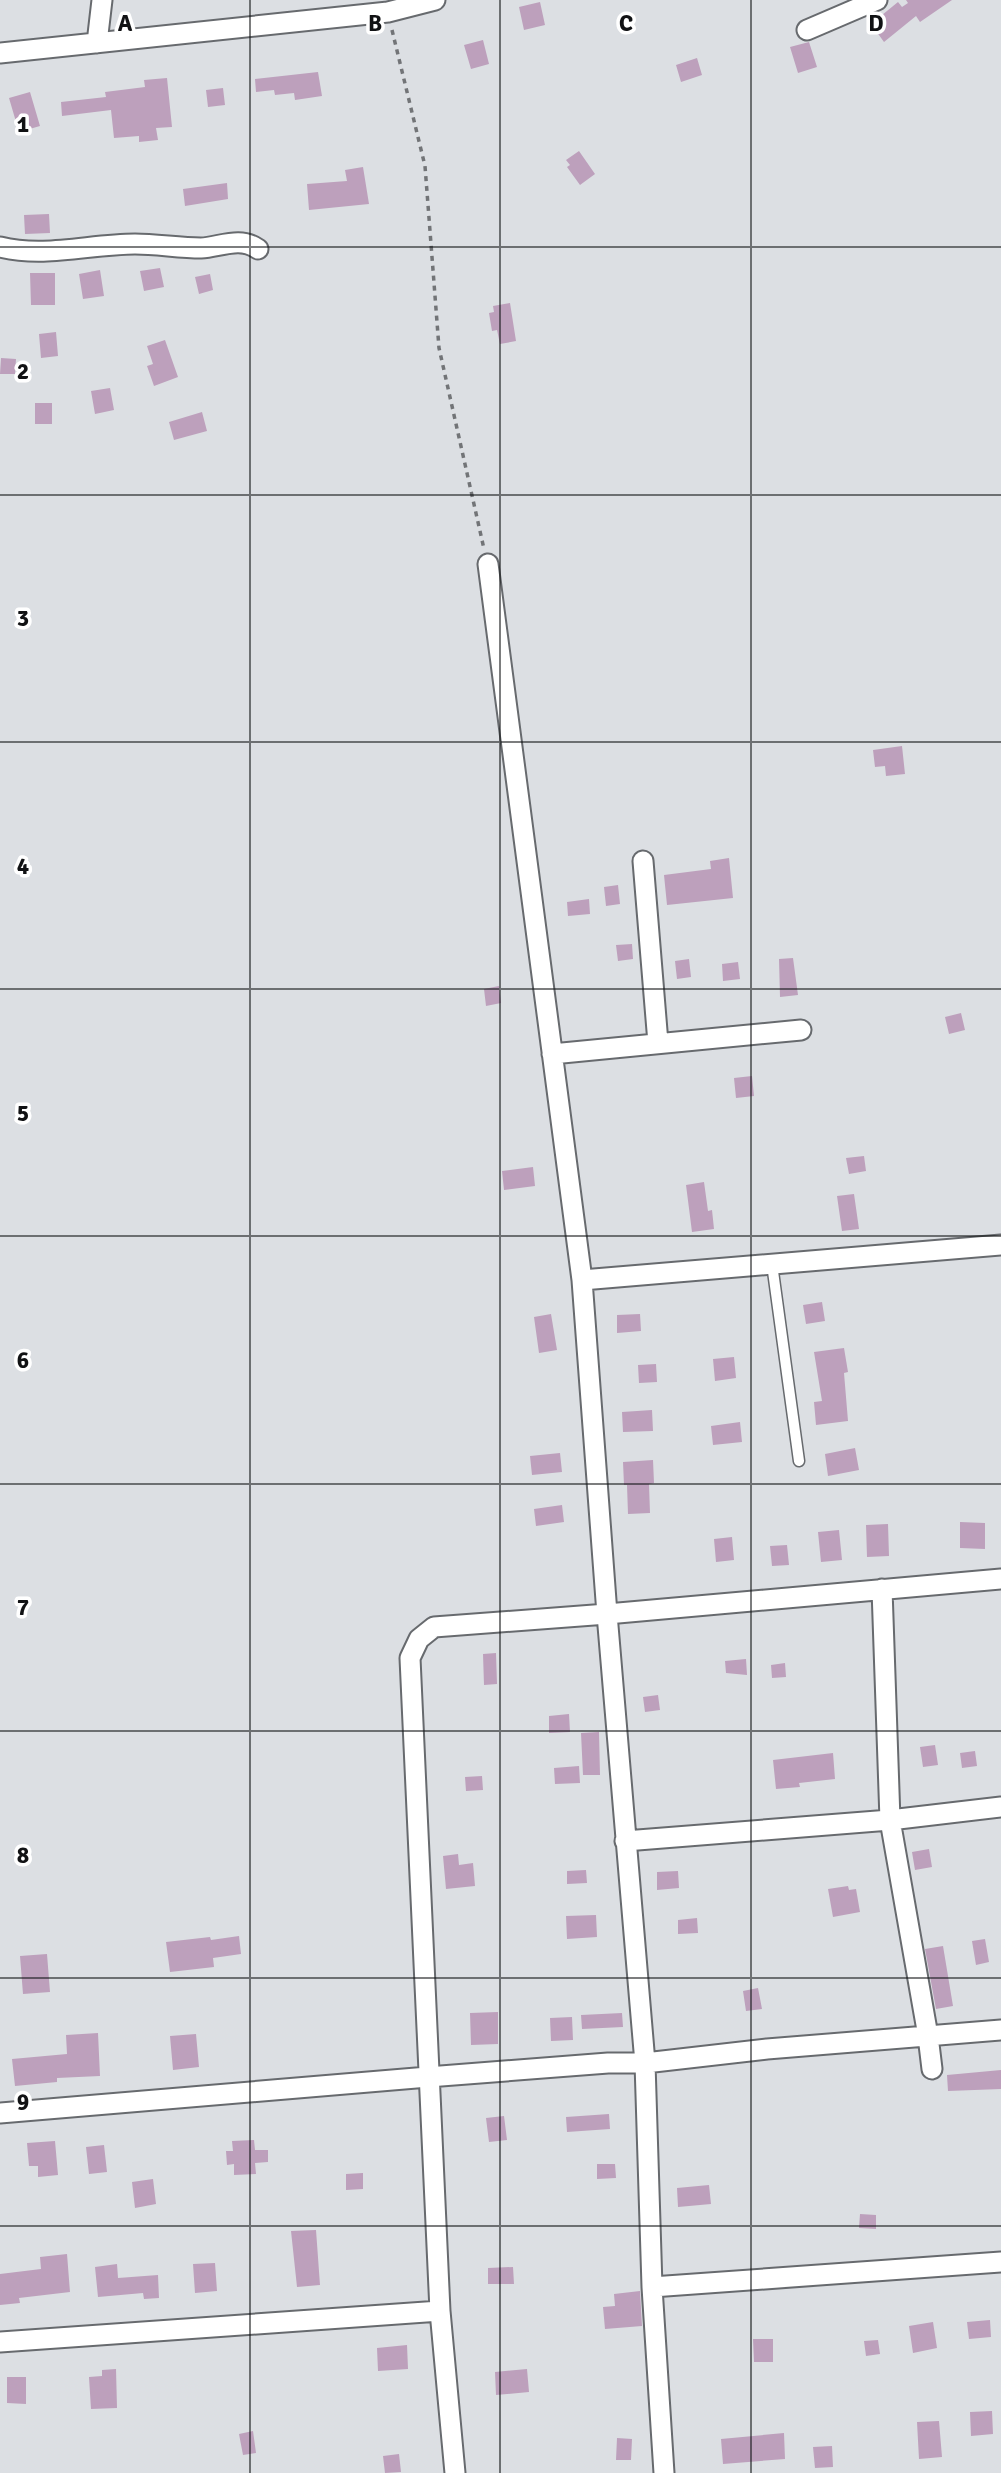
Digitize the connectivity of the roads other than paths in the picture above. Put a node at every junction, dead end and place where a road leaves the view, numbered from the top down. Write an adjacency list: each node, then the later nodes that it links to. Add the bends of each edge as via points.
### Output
1 (102, 0): 5 (street)
2 (435, 0): 5 (street, via 388,12)
3 (877, 0): 4 (street)
4 (807, 30)
5 (97, 43): 6 (street)
6 (0, 53)
7 (0, 247): 8 (street, via 51,251 134,244 205,248 228,243 251,244)
8 (258, 249)
9 (488, 564): 13 (street)
10 (643, 861): 12 (street)
11 (801, 1030): 12 (street)
12 (658, 1043): 13 (street)
13 (552, 1054): 16 (street)
14 (1001, 1245): 15 (street)
15 (772, 1264): 16 (street); 17 (lane)
16 (582, 1280): 20 (street)
17 (799, 1461)
18 (1001, 1579): 19 (street)
19 (882, 1590): 20 (street); 22 (street)
20 (607, 1614): 23 (street); 28 (street, via 434,1627 419,1639 410,1658)
21 (1001, 1807): 22 (street)
22 (890, 1820): 23 (street); 25 (street)
23 (625, 1841): 26 (street)
24 (1001, 2030): 25 (street)
25 (928, 2036): 26 (street); 27 (street)
26 (645, 2063): 28 (street); 31 (street)
27 (932, 2069)
28 (428, 2077): 29 (street); 32 (street)
29 (0, 2113)
30 (1001, 2262): 31 (street)
31 (652, 2287): 35 (street)
32 (440, 2311): 33 (street); 34 (street)
33 (0, 2342)
34 (455, 2473)
35 (664, 2473)

